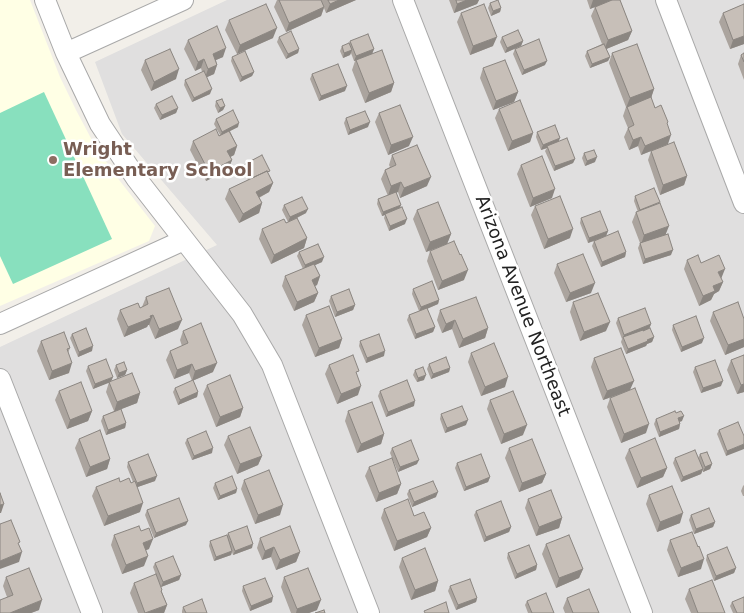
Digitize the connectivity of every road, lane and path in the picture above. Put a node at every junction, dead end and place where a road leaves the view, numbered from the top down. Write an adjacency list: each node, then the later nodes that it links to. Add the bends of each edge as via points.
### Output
1 (45, 0): 5 (street)
2 (183, 0): 5 (street)
3 (403, 0): 12 (street, Arizona Avenue Northeast)
4 (666, 0): 6 (street)
5 (66, 54): 7 (street, via 100,124 136,178)
6 (744, 202)
7 (184, 240): 8 (street); 11 (street, via 242,314 272,365)
8 (0, 324)
9 (0, 379): 10 (street)
10 (92, 613)
11 (369, 613)
12 (642, 613)

